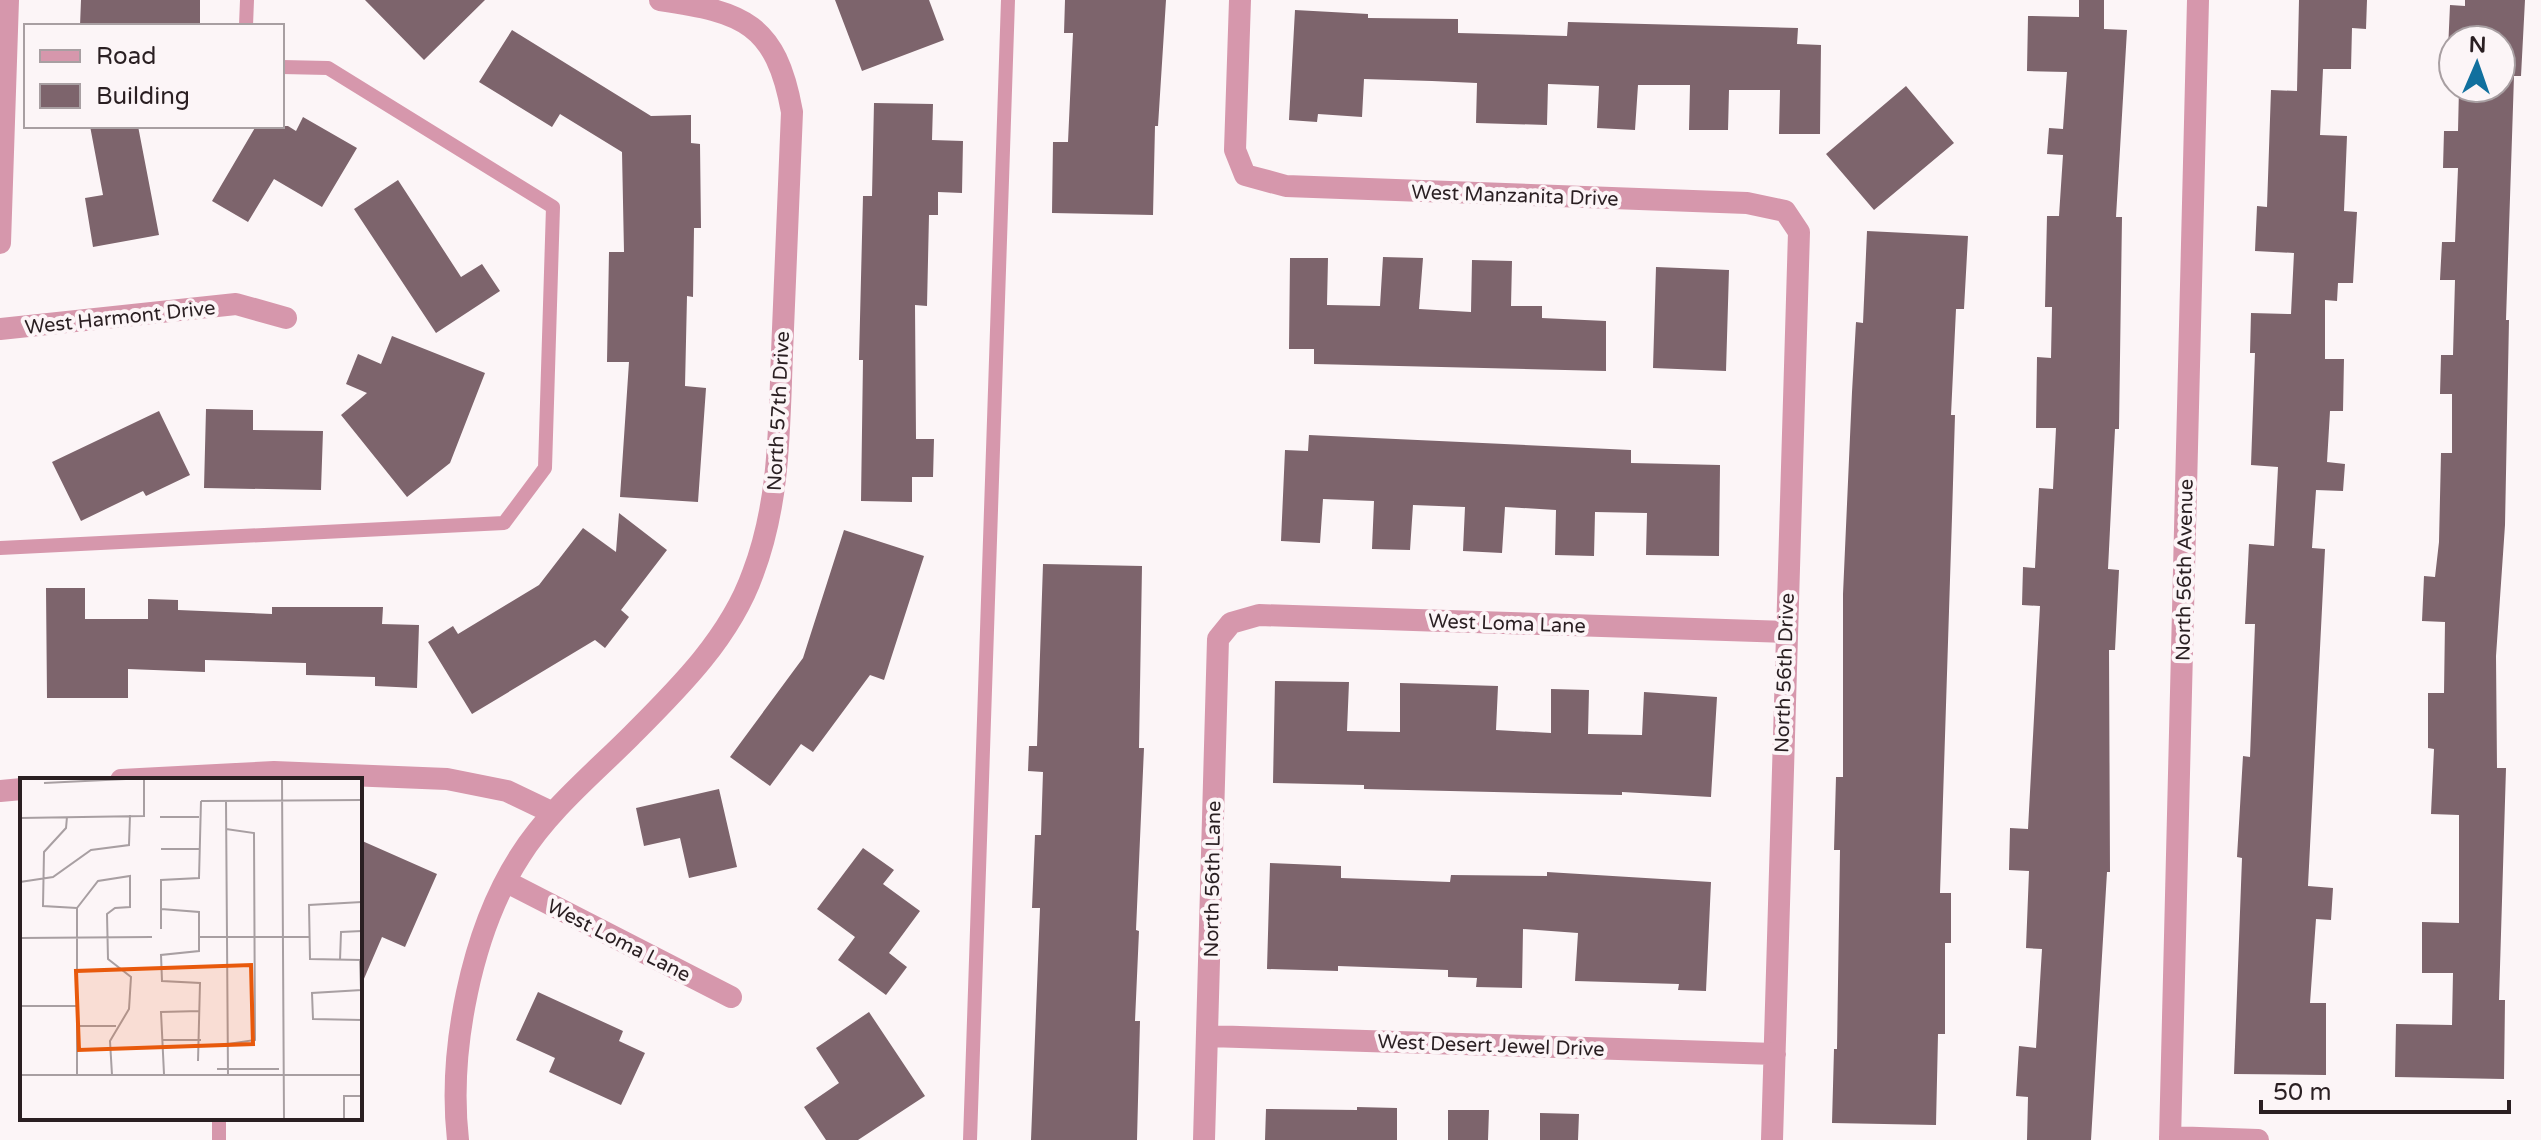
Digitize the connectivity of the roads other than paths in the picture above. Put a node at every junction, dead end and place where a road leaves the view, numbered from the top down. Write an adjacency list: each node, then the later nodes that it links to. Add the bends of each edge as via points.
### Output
1 (8, 0): 10 (street)
2 (247, 0): 7 (lane)
3 (660, 0): 20 (street, North 57th Drive, via 720,8 761,33 785,74 792,112 777,485 753,574 723,631 681,686)
4 (1008, 0): 27 (lane)
5 (1240, 0): 9 (street, West Manzanita Drive, via 1235,150 1245,175 1286,186 1747,203)
6 (2198, 0): 25 (street, North 56th Avenue)
7 (246, 24)
8 (284, 67): 13 (lane, via 328,68 553,207 545,468 504,523)
9 (1785, 211): 15 (street, North 56th Drive, via 1799,232)
10 (0, 243)
11 (286, 318): 12 (street, West Harmont Drive, via 236,304)
12 (0, 329)
13 (0, 548)
14 (1231, 623): 15 (street, West Loma Lane, via 1259,615); 23 (street, North 56th Lane, via 1218,639)
15 (1785, 632): 24 (street, North 56th Drive)
16 (273, 776): 17 (street); 20 (street, via 447,779 507,791)
17 (197, 778)
18 (20, 789): 19 (street)
19 (0, 791)
20 (553, 813): 21 (street, North 57th Drive)
21 (507, 882): 22 (street, West Loma Lane); 26 (street, North 57th Drive, via 479,947 462,1024 453,1101)
22 (731, 997)
23 (1208, 1036): 24 (street, West Desert Jewel Drive); 28 (street, North 56th Lane)
24 (1775, 1054): 29 (street, North 56th Drive)
25 (2170, 1139): 30 (street)
26 (458, 1140)
27 (970, 1140)
28 (1204, 1140)
29 (1772, 1140)
30 (2258, 1140)

